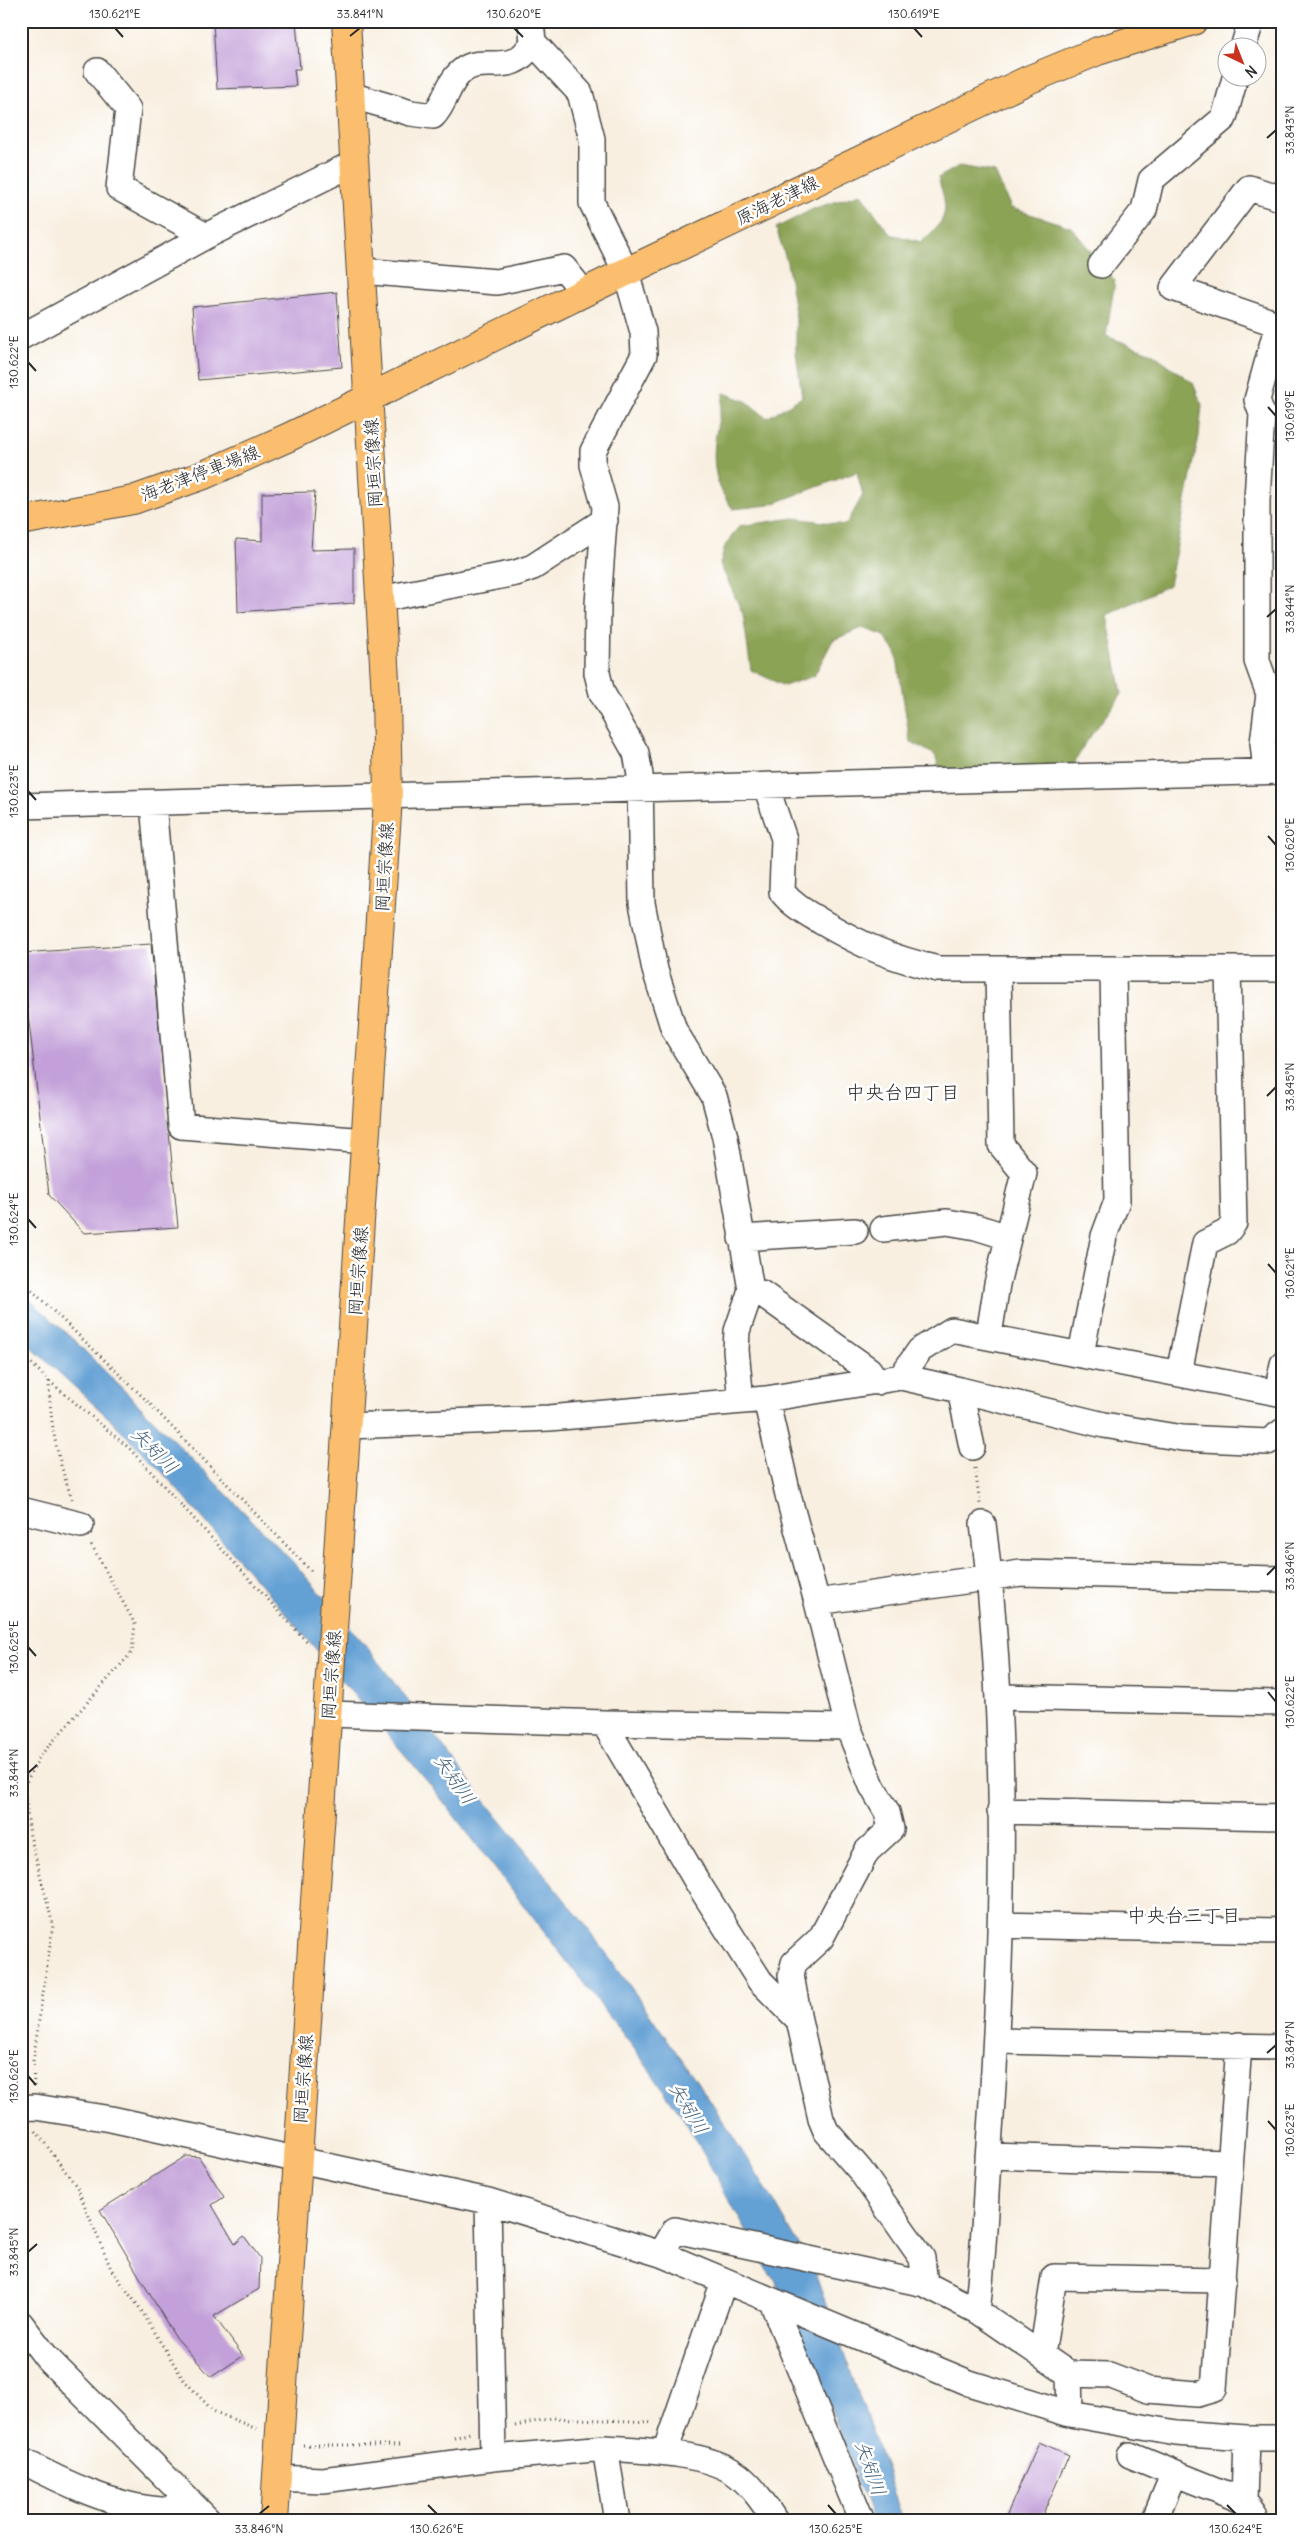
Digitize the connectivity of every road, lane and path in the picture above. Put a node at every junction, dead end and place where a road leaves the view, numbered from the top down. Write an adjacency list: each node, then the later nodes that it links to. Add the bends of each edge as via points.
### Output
1 (346, 21): 8 (main road, 岡垣宗像線)
2 (1193, 21): 14 (main road, 原海老津線, via 1098,51 1028,80)
3 (1251, 21): 5 (street)
4 (532, 31): 8 (street, via 526,54 517,60 463,70 452,81 440,109 433,116); 14 (street, via 580,93 592,139 592,203)
5 (1247, 38)
6 (97, 71): 11 (street, via 128,109 119,188)
7 (1232, 88): 12 (street, via 1224,118 1151,180 1144,210)
8 (350, 95): 9 (main road, 岡垣宗像線)
9 (354, 162): 11 (street); 13 (main road, 岡垣宗像線)
10 (1283, 200): 16 (street, via 1249,188 1173,288)
11 (206, 236): 17 (street)
12 (1101, 265)
13 (361, 271): 15 (street, via 497,282 564,268); 18 (main road, 岡垣宗像線)
14 (626, 272): 15 (main road, 原海老津線); 19 (street, via 643,332 644,355 593,450 593,465 605,507)
15 (584, 293): 18 (main road, 原海老津線)
16 (1280, 325): 22 (street, via 1257,400 1262,414 1257,500 1257,660 1269,694 1263,743)
17 (21, 337)
18 (369, 399): 20 (main road, 海老津停車場線, via 204,475 132,500); 21 (main road, 岡垣宗像線)
19 (605, 520): 21 (street, via 533,567 516,573); 24 (street, via 596,672 602,693 636,752)
20 (21, 521)
21 (380, 599): 25 (main road, 岡垣宗像線)
22 (1274, 771): 23 (street)
23 (766, 786): 24 (street); 28 (street, via 784,839 782,892 791,904 860,944 904,961 938,969)
24 (639, 790): 25 (street); 36 (street, via 642,903 650,947 674,1030 714,1096 725,1137)
25 (388, 798): 26 (street); 32 (main road, 岡垣宗像線)
26 (153, 803): 27 (street); 32 (street, via 181,1126)
27 (21, 806)
28 (998, 968): 29 (street); 35 (street, via 1001,1144 1024,1173)
29 (1113, 969): 30 (street); 41 (street, via 1117,1201 1104,1236)
30 (1228, 969): 31 (street); 43 (street, via 1234,1223 1227,1232 1205,1243)
31 (1283, 969)
32 (366, 1141): 50 (main road, 岡垣宗像線)
33 (883, 1229): 35 (street, via 947,1222 976,1226)
34 (855, 1231): 36 (street)
35 (1008, 1237): 39 (street)
36 (741, 1238): 38 (street)
37 (21, 1280): 58 (path, via 146,1400)
38 (751, 1290): 44 (street, via 761,1293 869,1370); 49 (street, via 737,1331)
39 (989, 1335): 41 (street); 44 (street, via 952,1330 944,1333)
40 (21, 1354): 45 (path)
41 (1081, 1354): 43 (street)
42 (1283, 1364): 47 (street)
43 (1179, 1373): 47 (street)
44 (889, 1379): 46 (street); 48 (street)
45 (49, 1381): 55 (path, via 55,1449); 60 (path, via 129,1448)
46 (960, 1390): 51 (street, via 1104,1425 1182,1438 1268,1442); 52 (street)
47 (1280, 1393)
48 (766, 1399): 49 (street); 59 (street)
49 (741, 1401): 50 (street, via 549,1418)
50 (348, 1426): 58 (main road, 岡垣宗像線)
51 (1283, 1431)
52 (972, 1447): 54 (path)
53 (21, 1510): 55 (street)
54 (982, 1524): 56 (street)
55 (81, 1525): 74 (path, via 135,1624 132,1652 39,1757 24,1787 30,1835 52,1925)
56 (989, 1576): 57 (street, via 1021,1573); 59 (street); 61 (street)
57 (1283, 1579)
58 (336, 1598): 60 (main road, 岡垣宗像線)
59 (817, 1602): 65 (street)
60 (332, 1669): 63 (main road, 岡垣宗像線)
61 (999, 1697): 62 (street); 66 (street)
62 (1283, 1703)
63 (328, 1714): 64 (street); 76 (main road, 岡垣宗像線)
64 (604, 1723): 65 (street); 70 (street, via 696,1880 760,1981)
65 (848, 1727): 70 (street, via 891,1829 867,1851 821,1938 794,1963 791,1975)
66 (1000, 1811): 67 (street); 68 (street)
67 (1283, 1818)
68 (1000, 1925): 69 (street); 71 (street)
69 (1283, 1931)
70 (799, 2020): 82 (street, via 826,2131 860,2170 922,2258)
71 (997, 2042): 72 (street); 75 (street)
72 (1239, 2045): 73 (street); 77 (street)
73 (1283, 2047)
74 (28, 2107): 76 (street, via 111,2119); 91 (path, via 33,2127 77,2187 111,2269 141,2310 183,2379 213,2411)
75 (988, 2156): 77 (street); 84 (street)
76 (298, 2160): 78 (street); 91 (main road, 岡垣宗像線)
77 (1230, 2163): 80 (street)
78 (488, 2201): 79 (street); 95 (street)
79 (661, 2254): 81 (street); 82 (street, via 675,2230)
80 (1223, 2280): 86 (street, via 1054,2277); 87 (street, via 1214,2389 1198,2394 1148,2390 1109,2375)
81 (724, 2281): 83 (street); 93 (street)
82 (925, 2284): 84 (street)
83 (777, 2304): 88 (street, via 969,2383); 105 (street)
84 (977, 2311): 86 (street)
85 (21, 2324): 99 (street, via 46,2358)
86 (1042, 2355): 87 (street)
87 (1069, 2374): 88 (street)
88 (1070, 2414): 89 (street, via 1176,2432)
89 (1246, 2438): 90 (street); 100 (street)
90 (1283, 2438)
91 (280, 2439): 98 (main road, 岡垣宗像線)
92 (605, 2448): 93 (street); 95 (street); 103 (street)
93 (665, 2452): 104 (street, via 714,2463 738,2475 761,2498)
94 (1130, 2455): 97 (street)
95 (493, 2458): 98 (street, via 323,2480)
96 (21, 2460): 99 (street, via 62,2482 128,2504 163,2511)
97 (1174, 2473): 100 (street); 106 (street)
98 (276, 2478): 102 (main road, 岡垣宗像線)
99 (191, 2503): 101 (street)
100 (1250, 2511)
101 (209, 2521)
102 (274, 2521)
103 (617, 2521)
104 (775, 2521)
105 (862, 2521)
106 (1154, 2521)

